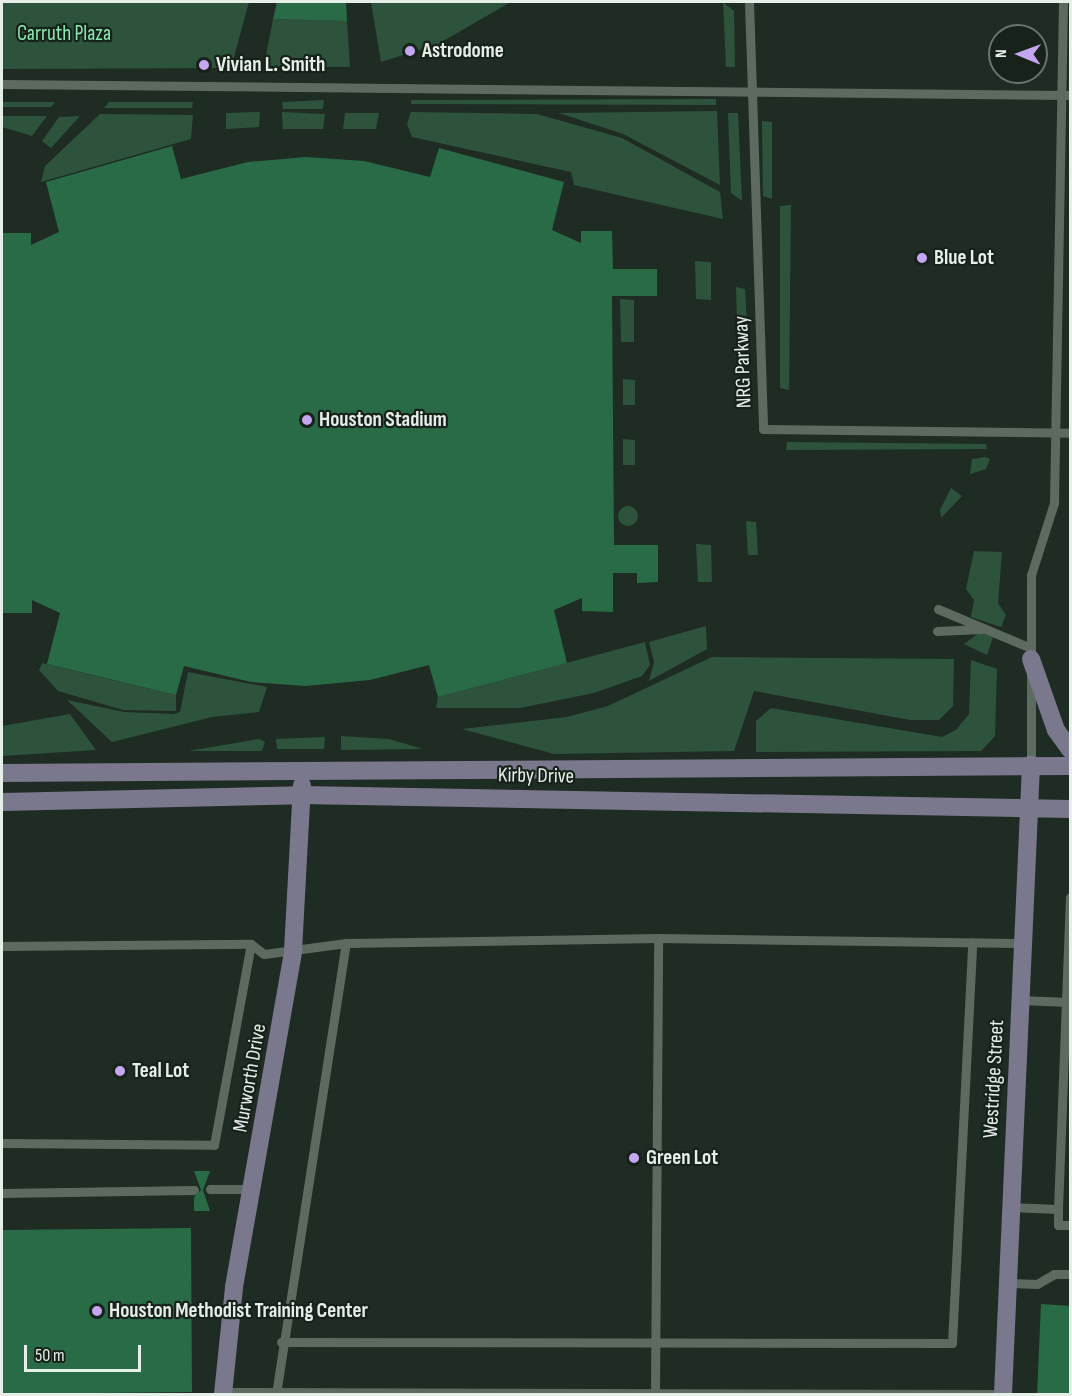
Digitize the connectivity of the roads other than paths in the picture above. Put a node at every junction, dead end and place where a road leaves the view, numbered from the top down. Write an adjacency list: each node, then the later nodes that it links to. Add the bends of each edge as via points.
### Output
1 (749, 2): 4 (lane, NRG Parkway)
2 (1064, 2): 5 (lane)
3 (2, 84): 4 (lane)
4 (753, 90): 5 (lane); 6 (lane, NRG Parkway, via 763,429)
5 (1066, 95): 6 (lane)
6 (1056, 433): 7 (lane); 11 (lane, via 1054,503 1031,575)
7 (1071, 433)
8 (938, 609): 9 (lane)
9 (984, 629): 10 (lane); 11 (lane)
10 (937, 632)
11 (1031, 653): 12 (main road, via 1056,730); 13 (lane)
12 (1071, 749)
13 (1031, 765): 14 (main road, Kirby Drive); 16 (main road, Kirby Drive); 21 (main road, Westridge Street)
14 (1071, 765)
15 (302, 768): 16 (main road, Kirby Drive); 17 (main road, Kirby Drive); 18 (main road, Murworth Drive)
16 (617, 770): 19 (main road)
17 (2, 773)
18 (302, 795): 19 (main road, Kirby Drive); 20 (main road, Kirby Drive); 30 (main road, Murworth Drive)
19 (617, 800): 21 (main road, Kirby Drive)
20 (2, 802)
21 (1029, 809): 22 (main road, Kirby Drive); 27 (main road, Westridge Street)
22 (1071, 809)
23 (1071, 897): 32 (lane)
24 (658, 938): 25 (lane); 26 (lane); 44 (lane)
25 (972, 942): 27 (lane); 44 (lane, via 952,1343)
26 (346, 943): 30 (lane); 43 (lane)
27 (1023, 943): 31 (main road, Westridge Street)
28 (251, 944): 29 (lane); 30 (lane, via 264,954); 33 (lane, via 214,1145)
29 (2, 946)
30 (293, 951): 34 (main road, Murworth Drive)
31 (1020, 1000): 32 (lane); 38 (main road, Westridge Street)
32 (1068, 1002): 39 (lane)
33 (2, 1143)
34 (252, 1189): 36 (lane); 45 (main road, Murworth Drive)
35 (194, 1190): 37 (lane)
36 (210, 1190)
37 (2, 1193)
38 (1011, 1207): 39 (lane); 42 (main road, Westridge Street)
39 (1058, 1209): 40 (lane, via 1058,1225)
40 (1071, 1225)
41 (1071, 1274): 42 (lane, via 1054,1274 1036,1284)
42 (1007, 1283): 49 (main road, Westridge Street)
43 (281, 1342): 44 (lane); 46 (lane)
44 (656, 1343): 48 (lane)
45 (224, 1393): 46 (lane)
46 (277, 1393): 47 (lane)
47 (619, 1394): 48 (lane)
48 (655, 1394): 49 (lane)
49 (1003, 1394)

